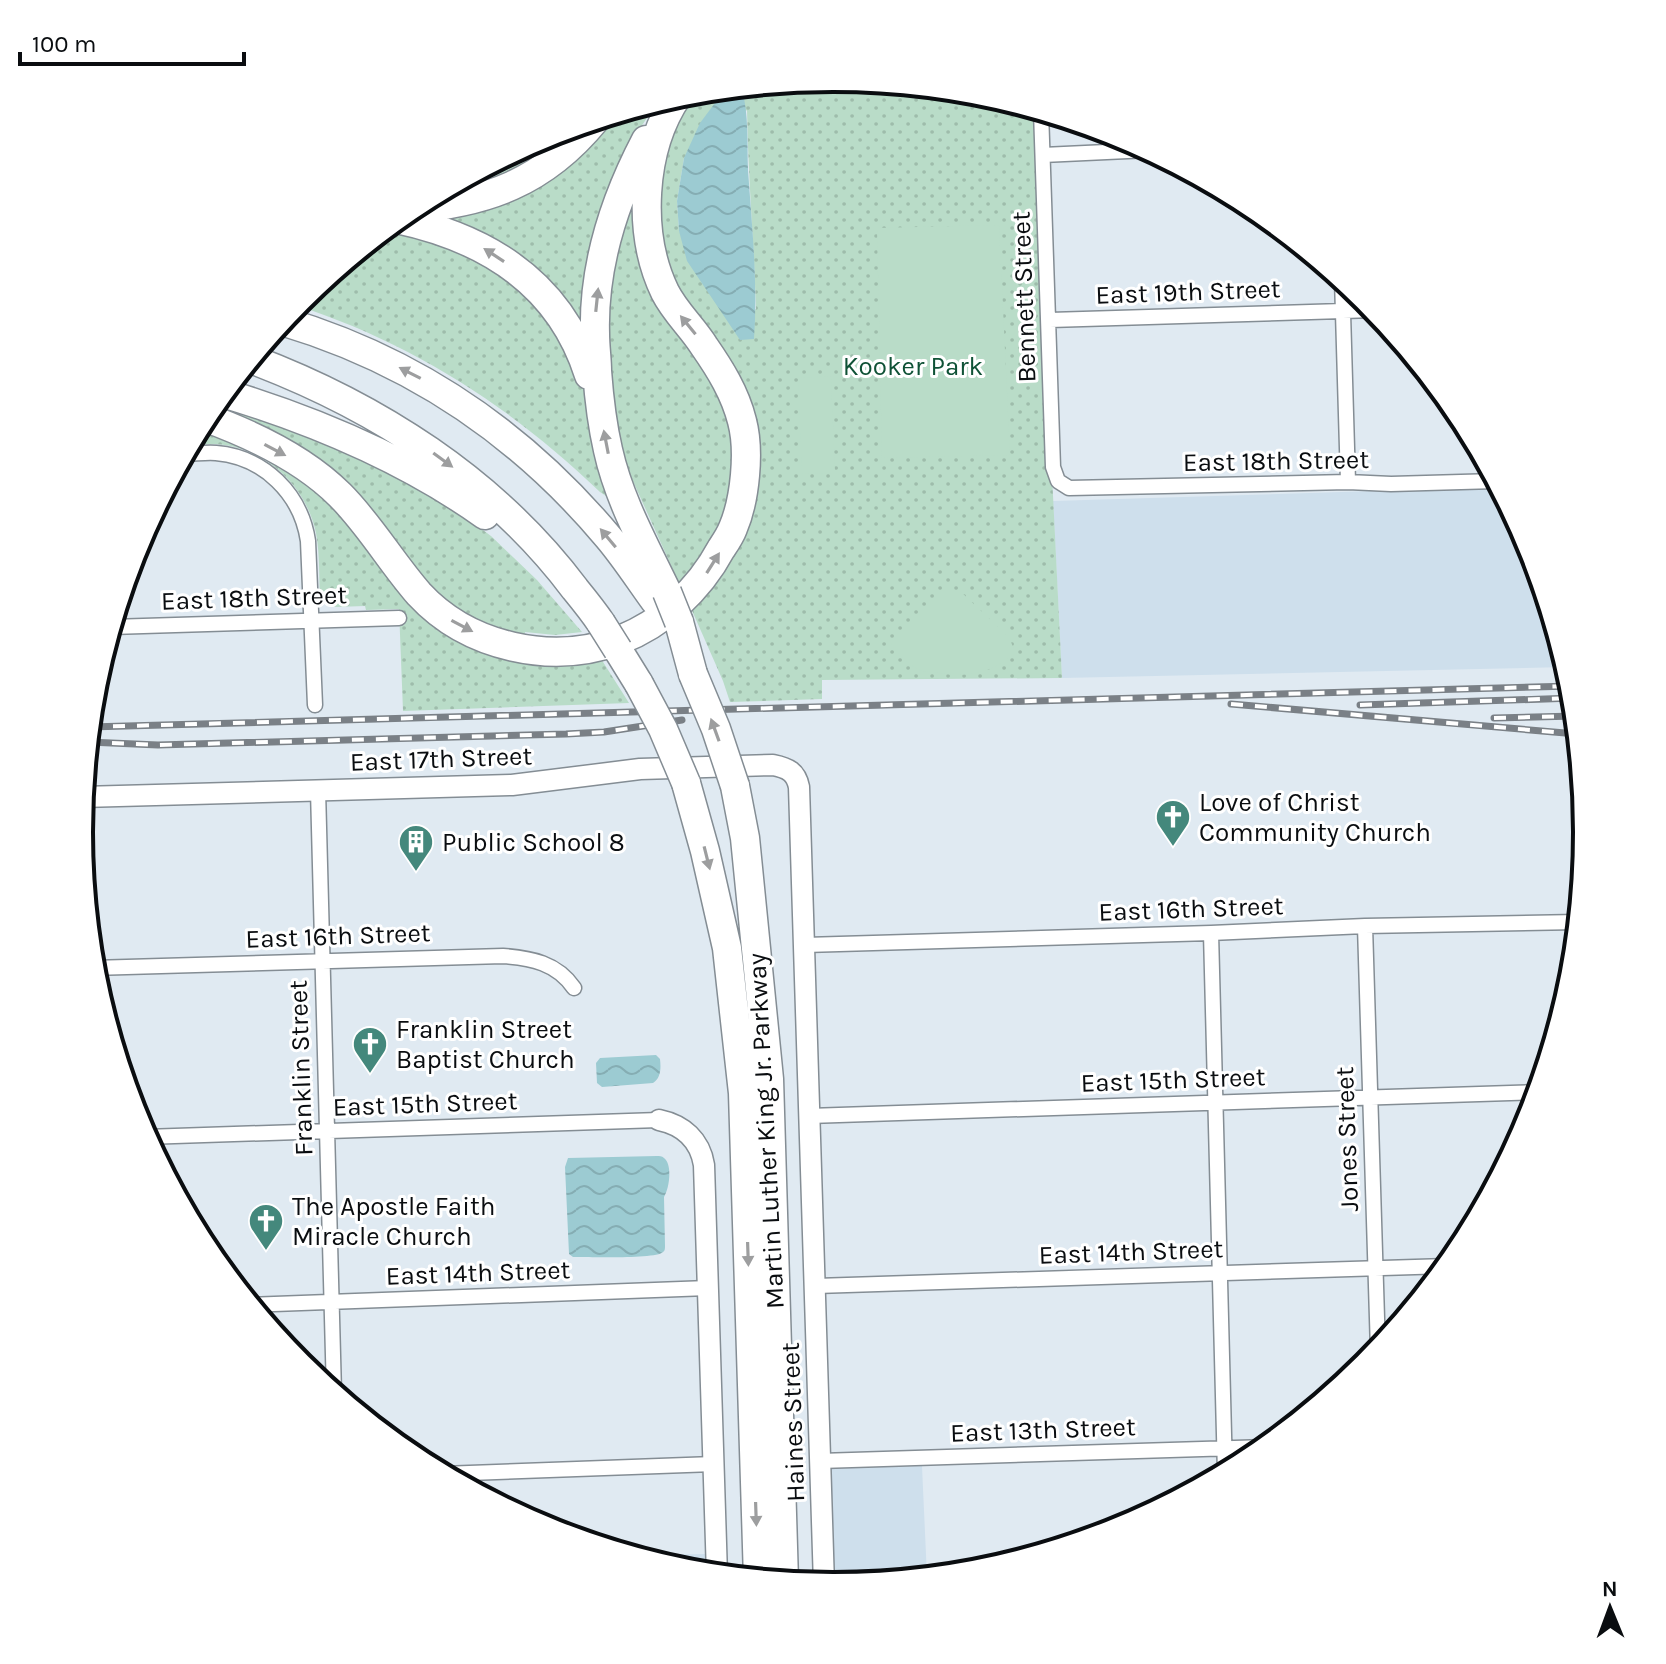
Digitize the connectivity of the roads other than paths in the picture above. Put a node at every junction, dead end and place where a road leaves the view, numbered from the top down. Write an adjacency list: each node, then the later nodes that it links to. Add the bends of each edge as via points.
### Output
1 (670, 110): 17 (highway, one-way to 1, via 299,463 338,493 418,592 460,626 501,644 540,652 605,646 668,612 691,593 733,528 746,461 743,423 731,391 666,293 654,264 645,202 658,136)
2 (666, 111): 16 (highway, one-way to 2, via 596,300 608,233 632,168)
3 (1042, 122): 6 (street, Bennett Street)
4 (582, 136): 7 (highway, via 559,157 504,190)
5 (1123, 151): 6 (street)
6 (1043, 155): 12 (street, Bennett Street)
7 (438, 207)
8 (414, 222): 16 (highway, one-way to 8, via 573,335 539,290 488,250)
9 (1343, 296): 10 (street)
10 (1343, 311): 11 (street, East 19th Street); 12 (street, East 19th Street); 21 (street)
11 (1357, 311)
12 (1050, 320): 19 (street, Bennett Street, via 1053,467)
13 (295, 325): 22 (highway, one-way to 13, via 551,476 488,423 394,364)
14 (261, 363): 25 (highway, Martin Luther King Jr. Parkway, one-way to 25, via 349,403 444,461 526,530)
15 (235, 397): 25 (highway, via 319,426 418,472 535,553)
16 (600, 406): 22 (highway, one-way to 16, via 608,451)
17 (217, 422)
18 (197, 454): 24 (street, via 242,459 266,471 288,492 307,531)
19 (1058, 481): 21 (street, East 18th Street, via 1069,488)
20 (1484, 481): 21 (street, East 18th Street)
21 (1348, 482)
22 (661, 596): 62 (highway, Martin Luther King Jr. Parkway, one-way to 22, bridge, via 769,1079 745,838 716,729)
23 (399, 618): 24 (street, East 18th Street)
24 (312, 620): 26 (street, East 18th Street); 27 (street)
25 (599, 620): 61 (highway, Martin Luther King Jr. Parkway, one-way to 61, bridge, via 639,684 686,783 727,948 743,1093)
26 (122, 627)
27 (315, 705)
28 (797, 779): 29 (street, East 17th Street, via 773,765 640,769 512,785); 34 (street, Haines Street)
29 (318, 790): 30 (street, East 17th Street); 35 (street, Franklin Street)
30 (94, 797)
31 (1568, 922): 32 (street, East 16th Street)
32 (1365, 926): 33 (street, East 16th Street); 39 (street, Jones Street)
33 (1211, 933): 34 (street, East 16th Street); 40 (street)
34 (805, 945): 41 (street, Haines Street)
35 (322, 961): 36 (street, East 16th Street); 37 (street, East 16th Street, via 519,957 558,971); 43 (street, Franklin Street)
36 (106, 968)
37 (574, 988)
38 (1526, 1092): 39 (street, East 15th Street)
39 (1369, 1098): 40 (street, East 15th Street); 46 (street, Jones Street)
40 (1216, 1102): 41 (street, East 15th Street); 47 (street)
41 (809, 1116): 48 (street, Haines Street)
42 (659, 1120): 43 (street, East 15th Street); 49 (street, via 689,1134 702,1154)
43 (327, 1131): 44 (street, East 15th Street); 50 (street, Franklin Street)
44 (159, 1137)
45 (1431, 1267): 46 (street, East 14th Street)
46 (1374, 1269): 47 (street, East 14th Street); 52 (street, Jones Street)
47 (1219, 1274): 48 (street, East 14th Street); 54 (street)
48 (816, 1286): 57 (street, Haines Street)
49 (708, 1288): 50 (street, East 14th Street); 58 (street)
50 (332, 1302): 51 (street, East 14th Street); 53 (street, Franklin Street)
51 (264, 1304)
52 (1377, 1333)
53 (334, 1377)
54 (1224, 1448): 55 (street, East 13th Street); 56 (street); 57 (street, East 13th Street)
55 (1243, 1448)
56 (1224, 1459)
57 (820, 1461): 63 (street, Haines Street)
58 (714, 1464): 59 (street); 60 (street)
59 (463, 1473)
60 (717, 1563)
61 (758, 1568)
62 (784, 1570)
63 (824, 1572)

